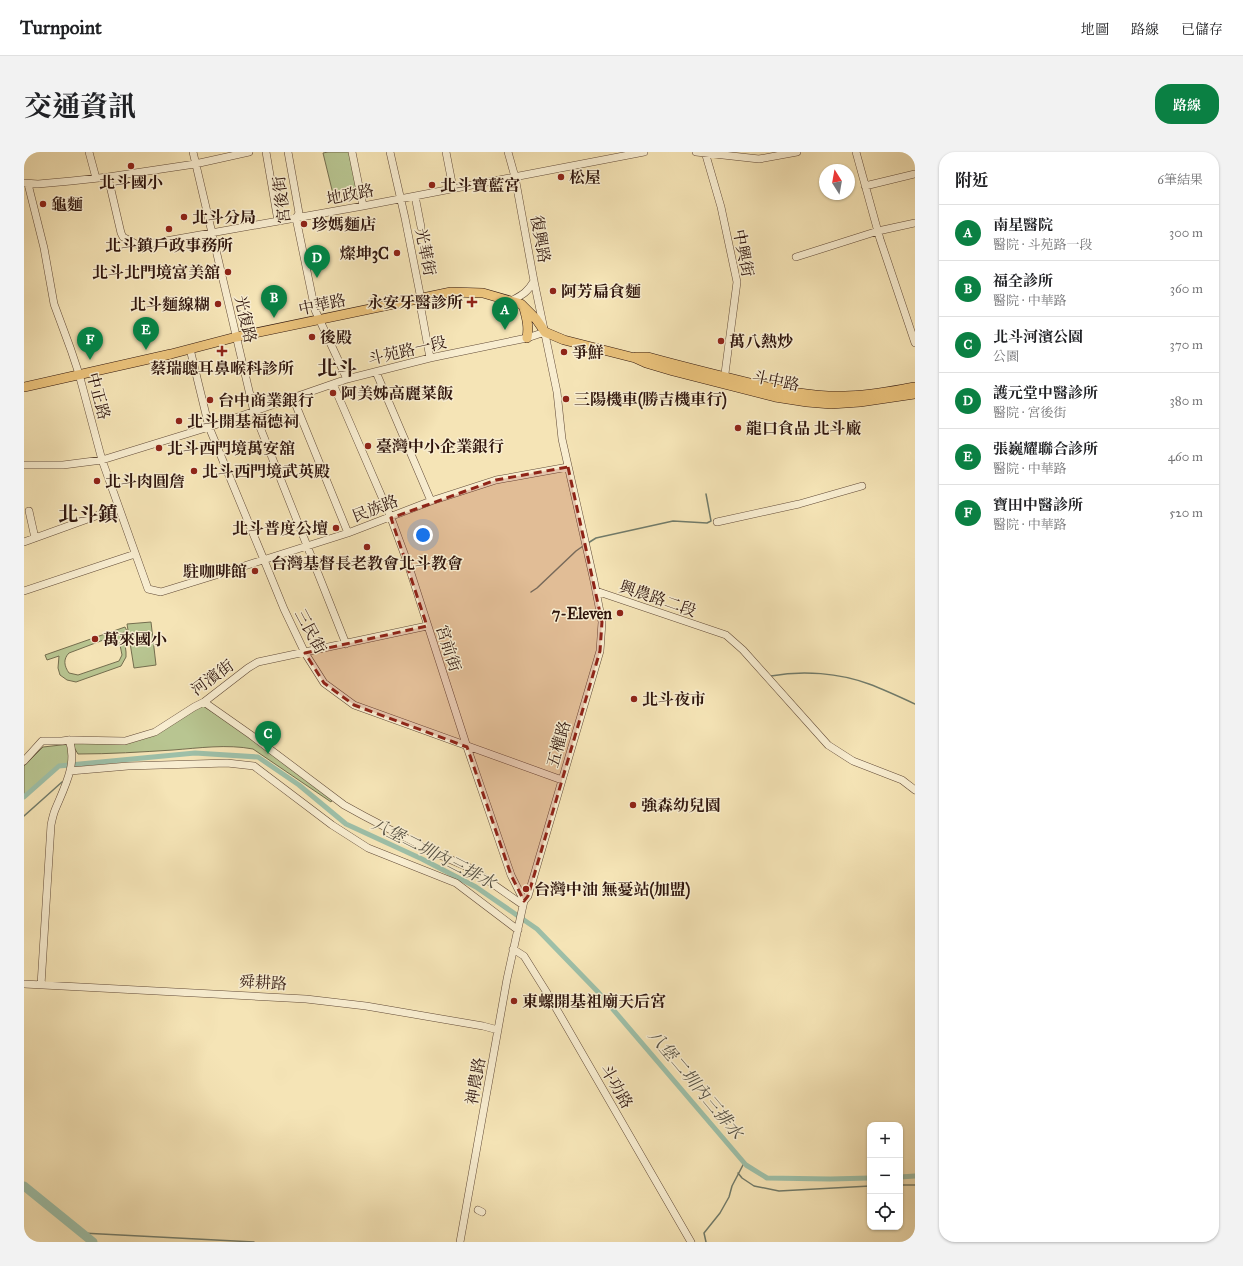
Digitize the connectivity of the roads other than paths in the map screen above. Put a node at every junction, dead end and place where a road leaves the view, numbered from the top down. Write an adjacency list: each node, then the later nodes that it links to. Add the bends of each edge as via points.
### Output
1 (88, 152): 19 (street)
2 (193, 152): 15 (street, 光復路)
3 (249, 152): 15 (street)
4 (266, 152): 27 (street)
5 (288, 152): 26 (street, 宮後街, via 299,213)
6 (352, 152): 25 (street)
7 (390, 152): 24 (street, 光華街)
8 (446, 152): 22 (street)
9 (508, 152): 18 (street, 復興路)
10 (644, 152): 18 (street, 地政路)
11 (696, 152): 14 (street)
12 (797, 152): 14 (street, via 759,159)
13 (856, 152): 21 (street)
14 (706, 153): 47 (street, 中興街, via 737,282)
15 (195, 164): 17 (street); 31 (street, 光復路)
16 (915, 174): 21 (street)
17 (108, 177): 19 (street); 31 (street, 地政路, via 121,233 130,241 141,245)
18 (515, 177): 22 (street, 地政路); 33 (street, 復興路)
19 (96, 178): 20 (street)
20 (26, 183): 45 (street, 中正路, via 44,248 54,304)
21 (865, 186): 30 (street)
22 (453, 188): 23 (street, 地政路)
23 (415, 196): 24 (street, 地政路); 29 (street)
24 (400, 198): 25 (street, 地政路); 34 (street, 光華街)
25 (363, 206): 26 (street, 地政路)
26 (296, 218): 27 (street, 地政路); 37 (street, 宮後街)
27 (278, 221): 31 (street, 地政路)
28 (915, 223): 30 (street)
29 (421, 227)
30 (878, 231): 32 (street); 41 (street)
31 (212, 234): 39 (street, 光復路)
32 (796, 258)
33 (534, 281): 35 (street, via 530,290); 38 (street, 復興路)
34 (421, 299): 35 (main road, 中華路, via 463,292 484,293); 37 (main road, 中華路); 43 (street, 光華街)
35 (511, 301): 36 (main road, 中華路)
36 (523, 305): 38 (main road, 中華路); 40 (main road, via 528,322)
37 (319, 320): 39 (main road, 中華路); 46 (street, 宮後街)
38 (545, 332): 40 (street, 斗苑路一段); 47 (main road, 斗中路, via 564,340 635,358 673,371); 58 (street, 興農路二段)
39 (236, 337): 42 (main road, 中華路); 54 (street, 光復路)
40 (527, 338): 43 (street, 斗苑路一段)
41 (915, 343)
42 (190, 349): 45 (main road, 中華路); 55 (street, 三民街)
43 (430, 358): 44 (street, 斗苑路一段)
44 (376, 372): 46 (street, 斗苑路一段); 60 (street)
45 (79, 374): 49 (main road, 中華路); 56 (street, 中正路)
46 (347, 379): 48 (street, 斗苑路一段)
47 (724, 381): 52 (main road, 斗中路, via 776,397 807,402 860,402)
48 (333, 384): 53 (street, 斗苑路一段); 63 (street, 宮前街)
49 (24, 387)
50 (915, 387): 52 (main road, 斗中路)
51 (915, 394): 52 (main road, 斗中路)
52 (879, 396)
53 (293, 398): 54 (street, 斗苑路一段); 65 (street)
54 (254, 412): 55 (street, 斗苑路一段); 68 (street, 光復路)
55 (209, 427): 56 (street, 斗苑路一段); 70 (street, 三民街)
56 (102, 460): 57 (street, 斗苑路一段, via 63,465); 61 (street, 中正路)
57 (24, 465)
58 (568, 467): 60 (street, 民族路, via 496,480); 73 (street, 興農路二段)
59 (862, 486): 64 (street, via 799,504)
60 (431, 501): 63 (street, 民族路)
61 (118, 508): 66 (street); 69 (street, 中正路)
62 (29, 511): 66 (street)
63 (391, 518): 65 (street, 民族路); 74 (street, 宮前街)
64 (718, 522)
65 (348, 533): 68 (street, 民族路)
66 (35, 538): 67 (street)
67 (24, 542)
68 (307, 546): 70 (street, 民族路); 75 (street, 光復路)
69 (135, 554): 71 (street, 中正路); 72 (street)
70 (264, 560): 71 (street, 民族路, via 161,592); 76 (street, 三民街)
71 (148, 588)
72 (24, 591)
73 (596, 591): 82 (street, 五權路, via 602,622 600,651); 83 (street, 興農路二段, via 726,635 743,650 828,745 853,760 902,780)
74 (427, 626): 75 (street, 河濱街); 79 (street, 宮前街)
75 (346, 644): 76 (street, 河濱街)
76 (305, 653): 77 (street, 河濱街, via 258,662); 79 (street, 三民街, via 324,683 354,705)
77 (204, 702): 78 (street, 河濱街, via 155,732 125,741); 84 (street, via 344,805 433,852 470,868)
78 (69, 740): 80 (street, 河濱街, via 42,741); 81 (street, via 72,748)
79 (467, 747): 82 (street, 三民街); 84 (street, 宮前街)
80 (24, 761)
81 (70, 771): 85 (street, via 227,762 254,766 332,826 368,848 456,884); 88 (street, via 51,825)
82 (562, 780): 84 (street, 五權路, via 528,896)
83 (915, 790)
84 (523, 904): 85 (street)
85 (518, 927): 86 (street, 神農路)
86 (513, 949): 89 (street, 神農路); 91 (street, 斗功路, via 524,956 549,996)
87 (24, 984): 88 (street, 舜耕路)
88 (41, 985): 89 (street, 舜耕路, via 306,999 366,1006)
89 (498, 1030): 90 (street, 神農路)
90 (460, 1242)
91 (691, 1242)

